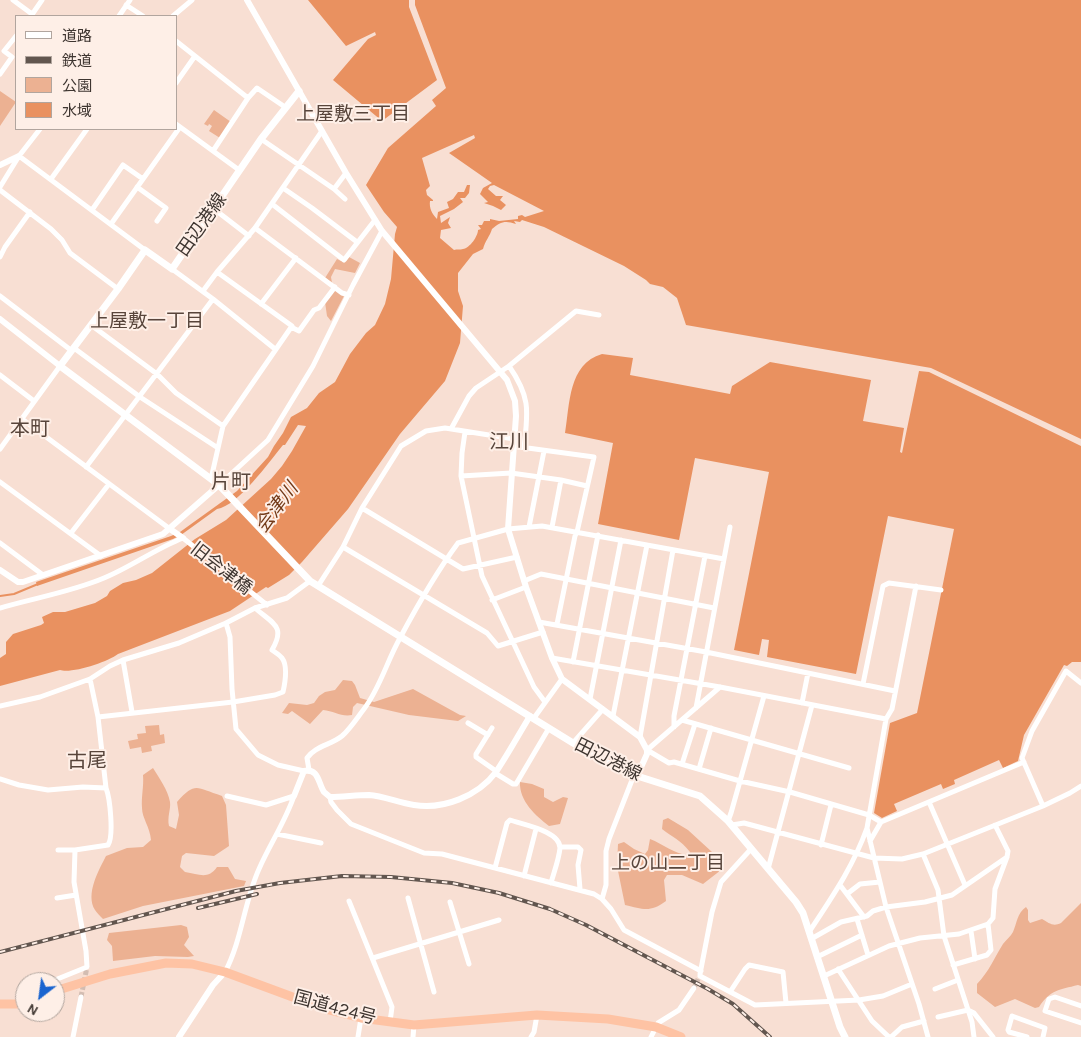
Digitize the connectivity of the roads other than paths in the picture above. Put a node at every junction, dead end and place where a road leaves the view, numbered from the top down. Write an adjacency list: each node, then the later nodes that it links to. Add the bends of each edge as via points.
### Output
1 (13, 0): 6 (street)
2 (42, 0): 6 (street)
3 (192, 0): 9 (street)
4 (247, 0): 16 (street)
5 (128, 3): 7 (street); 8 (street)
6 (31, 15)
7 (120, 15)
8 (142, 15)
9 (174, 15)
10 (15, 37): 13 (street, via 4,51)
11 (178, 43): 12 (street)
12 (195, 56): 15 (street); 17 (street)
13 (14, 58): 14 (street)
14 (0, 74)
15 (178, 79)
16 (299, 91): 18 (main road, 田辺港線); 23 (street)
17 (248, 98): 18 (street, via 257,88); 25 (street)
18 (285, 108): 24 (main road, 田辺港線)
19 (178, 126): 25 (street)
20 (39, 130): 26 (street)
21 (86, 130): 31 (street)
22 (175, 130): 32 (street)
23 (322, 131): 28 (street); 30 (street)
24 (262, 139): 28 (street); 29 (main road, 田辺港線)
25 (213, 151): 29 (street)
26 (19, 156): 27 (street); 31 (street); 35 (street)
27 (0, 165)
28 (298, 165): 34 (street); 36 (street)
29 (239, 170): 39 (main road, 田辺港線)
30 (346, 173): 36 (street); 42 (street)
31 (51, 179): 40 (street)
32 (143, 179): 33 (street); 40 (street, via 123,165)
33 (137, 187): 43 (street, via 166,208); 44 (street)
34 (283, 188): 38 (street); 48 (street)
35 (0, 189): 41 (street)
36 (334, 189): 37 (street)
37 (345, 199)
38 (272, 204): 45 (street); 48 (street, via 344,260)
39 (214, 209): 47 (street); 52 (main road, 田辺港線)
40 (92, 210): 44 (street)
41 (30, 212): 50 (street, via 4,246); 55 (street, via 56,235 70,253)
42 (375, 220): 46 (street); 48 (street)
43 (157, 221)
44 (111, 224): 49 (street)
45 (255, 228): 47 (street); 51 (street)
46 (382, 231): 57 (street); 78 (street, via 507,380 516,402)
47 (249, 236): 53 (street)
48 (357, 242)
49 (145, 250): 52 (main road, 田辺港線); 55 (main road)
50 (0, 257)
51 (296, 258): 54 (street); 60 (street)
52 (172, 269): 56 (street)
53 (217, 272): 56 (street); 60 (street)
54 (334, 287): 57 (street); 64 (street, via 299,331)
55 (118, 289): 63 (main road)
56 (203, 291): 59 (street)
57 (349, 295): 92 (street, via 313,366 268,440)
58 (0, 296): 66 (street)
59 (213, 299): 65 (street); 69 (street)
60 (261, 304): 64 (street)
61 (600, 315): 68 (street, via 576,311)
62 (0, 319): 67 (street)
63 (92, 325): 66 (main road); 69 (street)
64 (291, 327): 65 (street)
65 (275, 349): 75 (street)
66 (73, 350): 67 (main road); 71 (street)
67 (60, 366): 72 (street); 73 (main road)
68 (509, 366): 76 (street, via 468,396); 81 (street, via 527,401)
69 (158, 374): 71 (street); 75 (street, via 176,393)
70 (0, 375): 72 (street)
71 (140, 397): 73 (street); 80 (street)
72 (34, 401): 74 (street)
73 (125, 416): 83 (street); 87 (main road)
74 (22, 419): 79 (street); 83 (street)
75 (223, 426): 80 (street)
76 (451, 429): 77 (street); 93 (street, via 426,431 401,446)
77 (465, 432): 78 (street); 85 (street)
78 (514, 443): 81 (street); 84 (street)
79 (0, 448)
80 (218, 448): 87 (street)
81 (524, 448): 82 (street)
82 (544, 450): 86 (street); 91 (street, via 594,457)
83 (86, 467): 90 (street)
84 (511, 473): 85 (street); 86 (street); 98 (street)
85 (461, 476): 103 (street)
86 (539, 477): 88 (street); 94 (street)
87 (211, 479): 92 (main road)
88 (561, 480): 91 (street); 95 (street)
89 (0, 482): 100 (street)
90 (109, 484): 97 (street); 100 (street)
91 (587, 486): 99 (street)
92 (221, 488): 97 (street); 118 (main road, 田辺港線)
93 (362, 508): 107 (street); 113 (street)
94 (530, 527): 95 (street); 98 (street)
95 (552, 527): 99 (street)
96 (730, 527): 112 (street)
97 (170, 529): 102 (street); 109 (street)
98 (508, 529): 103 (street); 111 (street)
99 (577, 532): 101 (street); 117 (street)
100 (71, 533): 109 (street)
101 (598, 536): 104 (street); 120 (street)
102 (183, 538): 129 (street, 旧会津橋); 131 (street, via 102,579)
103 (473, 538): 113 (street, via 458,543); 114 (street)
104 (621, 540): 106 (street); 123 (street)
105 (0, 543): 116 (street)
106 (646, 545): 108 (street); 125 (street)
107 (343, 547): 121 (street); 126 (street)
108 (673, 550): 110 (street); 127 (street)
109 (101, 556): 116 (street)
110 (705, 556): 112 (street); 130 (street)
111 (517, 557): 114 (street); 119 (street)
112 (724, 559): 133 (street)
113 (447, 560): 114 (street, via 462,569); 126 (street)
114 (480, 565): 128 (street)
115 (0, 570): 116 (street, via 18,582)
116 (43, 575)
117 (566, 579): 119 (street, via 541,574); 120 (street); 136 (street)
118 (310, 581): 121 (main road, 田辺港線); 129 (street, via 287,598)
119 (525, 584): 128 (street); 134 (street)
120 (589, 584): 123 (street); 137 (street)
121 (318, 586): 140 (main road, 田辺港線)
122 (916, 586): 124 (street); 157 (street, via 889,583 883,586); 160 (street)
123 (611, 588): 125 (street); 139 (street)
124 (941, 590)
125 (637, 594): 127 (street); 141 (street)
126 (425, 595): 140 (street); 142 (street, via 487,633 498,646)
127 (664, 599): 130 (street); 143 (street)
128 (492, 600): 142 (street)
129 (267, 605): 132 (street)
130 (696, 605): 133 (street); 144 (street)
131 (0, 608)
132 (255, 608): 135 (street); 163 (street, via 277,627 279,638 272,650 284,662 283,692)
133 (714, 608): 145 (street)
134 (539, 622): 136 (street); 138 (street)
135 (226, 623): 147 (street, via 178,643); 163 (street, via 230,637)
136 (557, 624): 137 (street)
137 (579, 629): 139 (street); 148 (street)
138 (543, 632): 142 (street); 146 (street)
139 (602, 634): 141 (street); 149 (street)
140 (400, 637): 173 (main road, 田辺港線); 192 (street, via 365,708 342,736 311,752 307,758)
141 (630, 638): 143 (street); 150 (street)
142 (513, 642): 164 (street, via 534,687)
143 (656, 643): 144 (street); 152 (street)
144 (687, 649): 145 (street); 155 (street)
145 (706, 652): 151 (street); 158 (street)
146 (552, 658): 148 (street); 154 (street)
147 (123, 660): 153 (street); 170 (street)
148 (574, 662): 149 (street)
149 (597, 667): 150 (street); 162 (street)
150 (622, 671): 152 (street); 171 (street)
151 (808, 673): 157 (street); 165 (street)
152 (650, 676): 155 (street); 183 (street)
153 (90, 679): 167 (street, via 40,697); 172 (street)
154 (562, 679): 162 (street); 164 (street)
155 (681, 681): 158 (street); 178 (street)
156 (1081, 683): 188 (street, via 1066,671 1032,731 1022,758)
157 (863, 684): 160 (street)
158 (700, 685): 159 (street); 168 (street)
159 (720, 687): 161 (street); 168 (street)
160 (895, 691): 174 (street, via 892,709)
161 (764, 696): 165 (street); 184 (street)
162 (590, 699): 169 (street)
163 (233, 702): 170 (street); 192 (street, via 236,729 258,755 278,765)
164 (545, 702): 173 (street)
165 (802, 703): 166 (street)
166 (812, 705): 174 (street); 187 (street)
167 (0, 706)
168 (696, 708): 175 (street)
169 (603, 709): 171 (street); 185 (street)
170 (132, 712): 172 (street)
171 (613, 716): 183 (street)
172 (98, 717): 198 (street)
173 (532, 717): 180 (main road, 田辺港線); 193 (street)
174 (886, 719): 206 (street)
175 (682, 720): 177 (street); 178 (street)
176 (468, 723): 182 (street)
177 (695, 724): 181 (street); 189 (street)
178 (674, 727): 186 (street)
179 (492, 728): 182 (street)
180 (549, 728): 185 (main road, 田辺港線); 193 (street, via 516,784)
181 (711, 728): 184 (street); 191 (street)
182 (488, 735): 193 (street, via 476,757)
183 (640, 736): 186 (street)
184 (752, 740): 187 (street); 196 (street)
185 (573, 743): 194 (main road, 田辺港線)
186 (647, 750): 189 (street, via 669,763); 194 (street)
187 (800, 754): 190 (street); 199 (street)
188 (1024, 762): 203 (street); 205 (street)
189 (682, 764): 191 (street)
190 (849, 768)
191 (699, 769): 196 (street)
192 (307, 771): 201 (street); 202 (street, via 313,771)
193 (496, 772): 202 (street, via 473,792 439,806 415,805 370,795)
194 (636, 776): 208 (main road, 田辺港線, via 700,796); 239 (street, via 609,840)
195 (0, 778): 198 (street, via 48,790)
196 (740, 781): 199 (street); 208 (street)
197 (1081, 786): 205 (street)
198 (106, 788): 221 (street, via 110,841 108,845)
199 (790, 792): 204 (street); 212 (street)
200 (227, 796): 201 (street, via 266,805)
201 (294, 796): 213 (street)
202 (330, 797): 226 (street, via 350,824 424,852)
203 (929, 802): 207 (street); 216 (street)
204 (831, 805): 206 (street); 217 (street)
205 (1043, 806): 209 (street)
206 (869, 815): 207 (street); 210 (street)
207 (881, 822): 214 (street)
208 (730, 823): 212 (street, via 744,823); 219 (main road, 田辺港線)
209 (995, 825): 216 (street); 224 (street, via 1008,851)
210 (867, 828): 214 (street); 222 (street)
211 (536, 829): 218 (street, via 551,833 558,839); 226 (street, via 510,820); 228 (street)
212 (778, 832): 217 (street); 227 (street)
213 (278, 834): 215 (street); 261 (street, via 253,884)
214 (870, 840): 225 (street)
215 (321, 843)
216 (948, 844): 223 (street); 231 (street)
217 (821, 845): 222 (street)
218 (560, 848): 230 (street); 233 (street, via 581,850 578,865)
219 (751, 849): 227 (main road, 田辺港線); 263 (street, via 721,882)
220 (58, 850): 221 (street)
221 (75, 850): 235 (street)
222 (858, 854): 225 (street); 232 (street)
223 (923, 854): 225 (street, via 902,859); 238 (street)
224 (1007, 857): 231 (street); 246 (street, via 995,888 993,918)
225 (874, 858): 229 (street)
226 (495, 868): 228 (street)
227 (768, 868): 249 (main road, 田辺港線, via 796,902)
228 (524, 876): 230 (street)
229 (880, 882): 234 (street, via 860,884); 242 (street)
230 (551, 883): 233 (street)
231 (966, 884): 238 (street, via 952,895)
232 (840, 885): 234 (street); 249 (street)
233 (580, 889): 239 (street)
234 (847, 894): 243 (street)
235 (76, 895): 236 (street); 262 (street, via 87,967)
236 (57, 898)
237 (408, 898): 252 (street)
238 (940, 898): 242 (street); 251 (street)
239 (602, 899): 263 (street, via 624,930)
240 (349, 901): 256 (street)
241 (450, 902): 248 (street)
242 (886, 907): 243 (street); 253 (street)
243 (864, 917): 244 (street)
244 (857, 919): 249 (street); 250 (street)
245 (498, 920): 248 (street)
246 (988, 924): 247 (street); 257 (street, via 991,950)
247 (971, 931): 251 (street); 257 (street)
248 (459, 932): 252 (street); 258 (street)
249 (810, 935): 255 (main road, 田辺港線)
250 (862, 935): 254 (street); 255 (street)
251 (944, 936): 253 (street); 259 (street)
252 (421, 944): 256 (street); 270 (street)
253 (897, 944): 254 (street); 266 (street)
254 (868, 955): 260 (street)
255 (817, 957): 264 (main road, 田辺港線)
256 (373, 958): 284 (street, via 392,1007)
257 (975, 959): 259 (street)
258 (469, 964)
259 (953, 965): 265 (street)
260 (838, 969): 264 (street); 273 (street)
261 (225, 972): 268 (highway, 国道424号, via 192,964 166,963 110,974); 282 (highway, 国道424号, via 324,1009); 289 (street)
262 (65, 976)
263 (700, 976): 271 (street)
264 (824, 976): 274 (main road, 田辺港線)
265 (958, 980): 269 (street); 279 (street)
266 (912, 984): 273 (street, via 883,996); 283 (street)
267 (694, 988): 287 (street, via 680,1010)
268 (65, 989)
269 (935, 989)
270 (434, 992)
271 (730, 992): 276 (street, via 755,1005); 276 (street, via 749,965 783,972)
272 (80, 997): 288 (street)
273 (859, 1000): 274 (street); 296 (street, via 872,1021)
274 (832, 1001): 276 (street); 295 (main road, 田辺港線)
275 (15, 1003): 277 (highway)
276 (786, 1003)
277 (0, 1004)
278 (1081, 1006): 285 (street, via 1055,997 1049,999 1045,1011)
279 (968, 1010): 281 (street); 298 (street); 299 (street)
280 (537, 1015): 286 (highway, 国道424号); 287 (highway, 国道424号, via 608,1019); 292 (street)
281 (938, 1017)
282 (361, 1018): 284 (highway, 国道424号); 290 (street)
283 (924, 1021): 296 (street, via 902,1027); 297 (street)
284 (390, 1022): 286 (highway, 国道424号)
285 (1081, 1023)
286 (414, 1025): 291 (street)
287 (656, 1027): 293 (street); 294 (highway, 国道424号)
288 (73, 1037)
289 (179, 1037)
290 (358, 1037)
291 (413, 1037)
292 (532, 1037)
293 (651, 1037)
294 (681, 1037)
295 (846, 1037)
296 (890, 1037)
297 (928, 1037)
298 (974, 1037)
299 (993, 1037)
300 (1027, 1037): 301 (street, via 1009,1032 1012,1016 1045,1028)
301 (1043, 1037)

